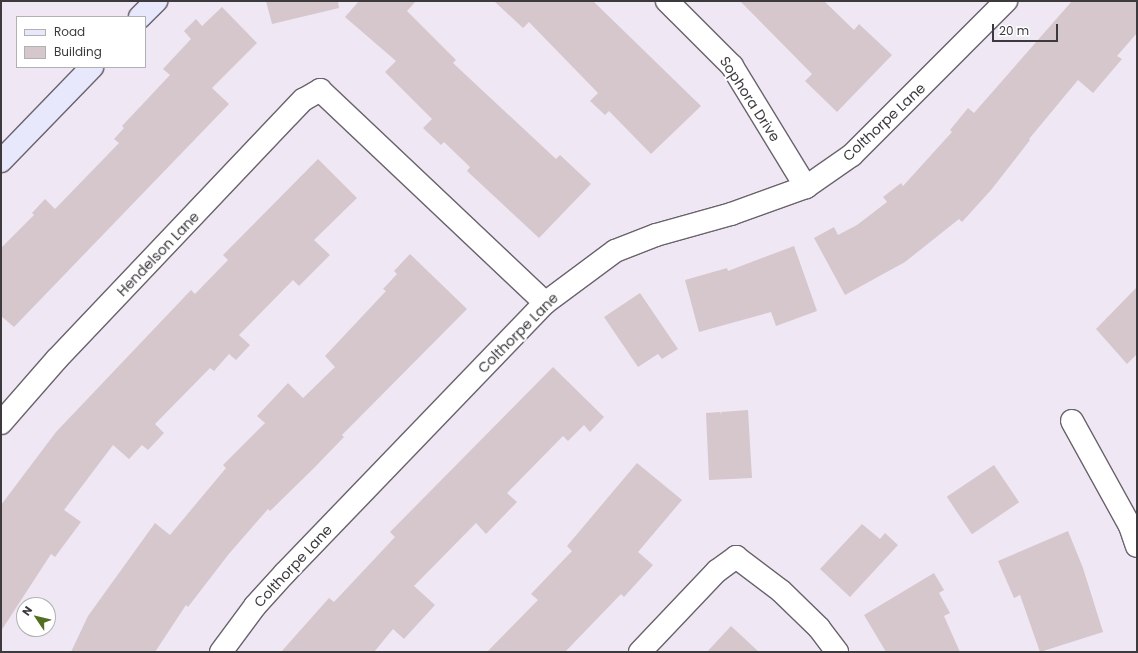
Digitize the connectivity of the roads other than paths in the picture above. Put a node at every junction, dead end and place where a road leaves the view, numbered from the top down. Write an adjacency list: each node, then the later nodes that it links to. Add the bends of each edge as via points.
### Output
1 (156, 1): 4 (street)
2 (667, 1): 7 (street, Sophora Drive, via 732,66)
3 (1006, 1): 7 (street, Colthorpe Lane, via 852,155)
4 (141, 16)
5 (91, 68): 6 (street)
6 (1, 161)
7 (806, 187): 8 (street, Colthorpe Lane, via 731,214 656,235 615,251)
8 (545, 303): 10 (street, Hendelson Lane, via 320,90 303,100 56,360); 12 (street, Colthorpe Lane, via 284,573 255,606)
9 (1072, 420): 11 (street, via 1130,526)
10 (1, 423)
11 (1137, 546)
12 (221, 652)
13 (640, 652): 14 (street, via 717,571 736,557 781,591 819,628)
14 (837, 652)

